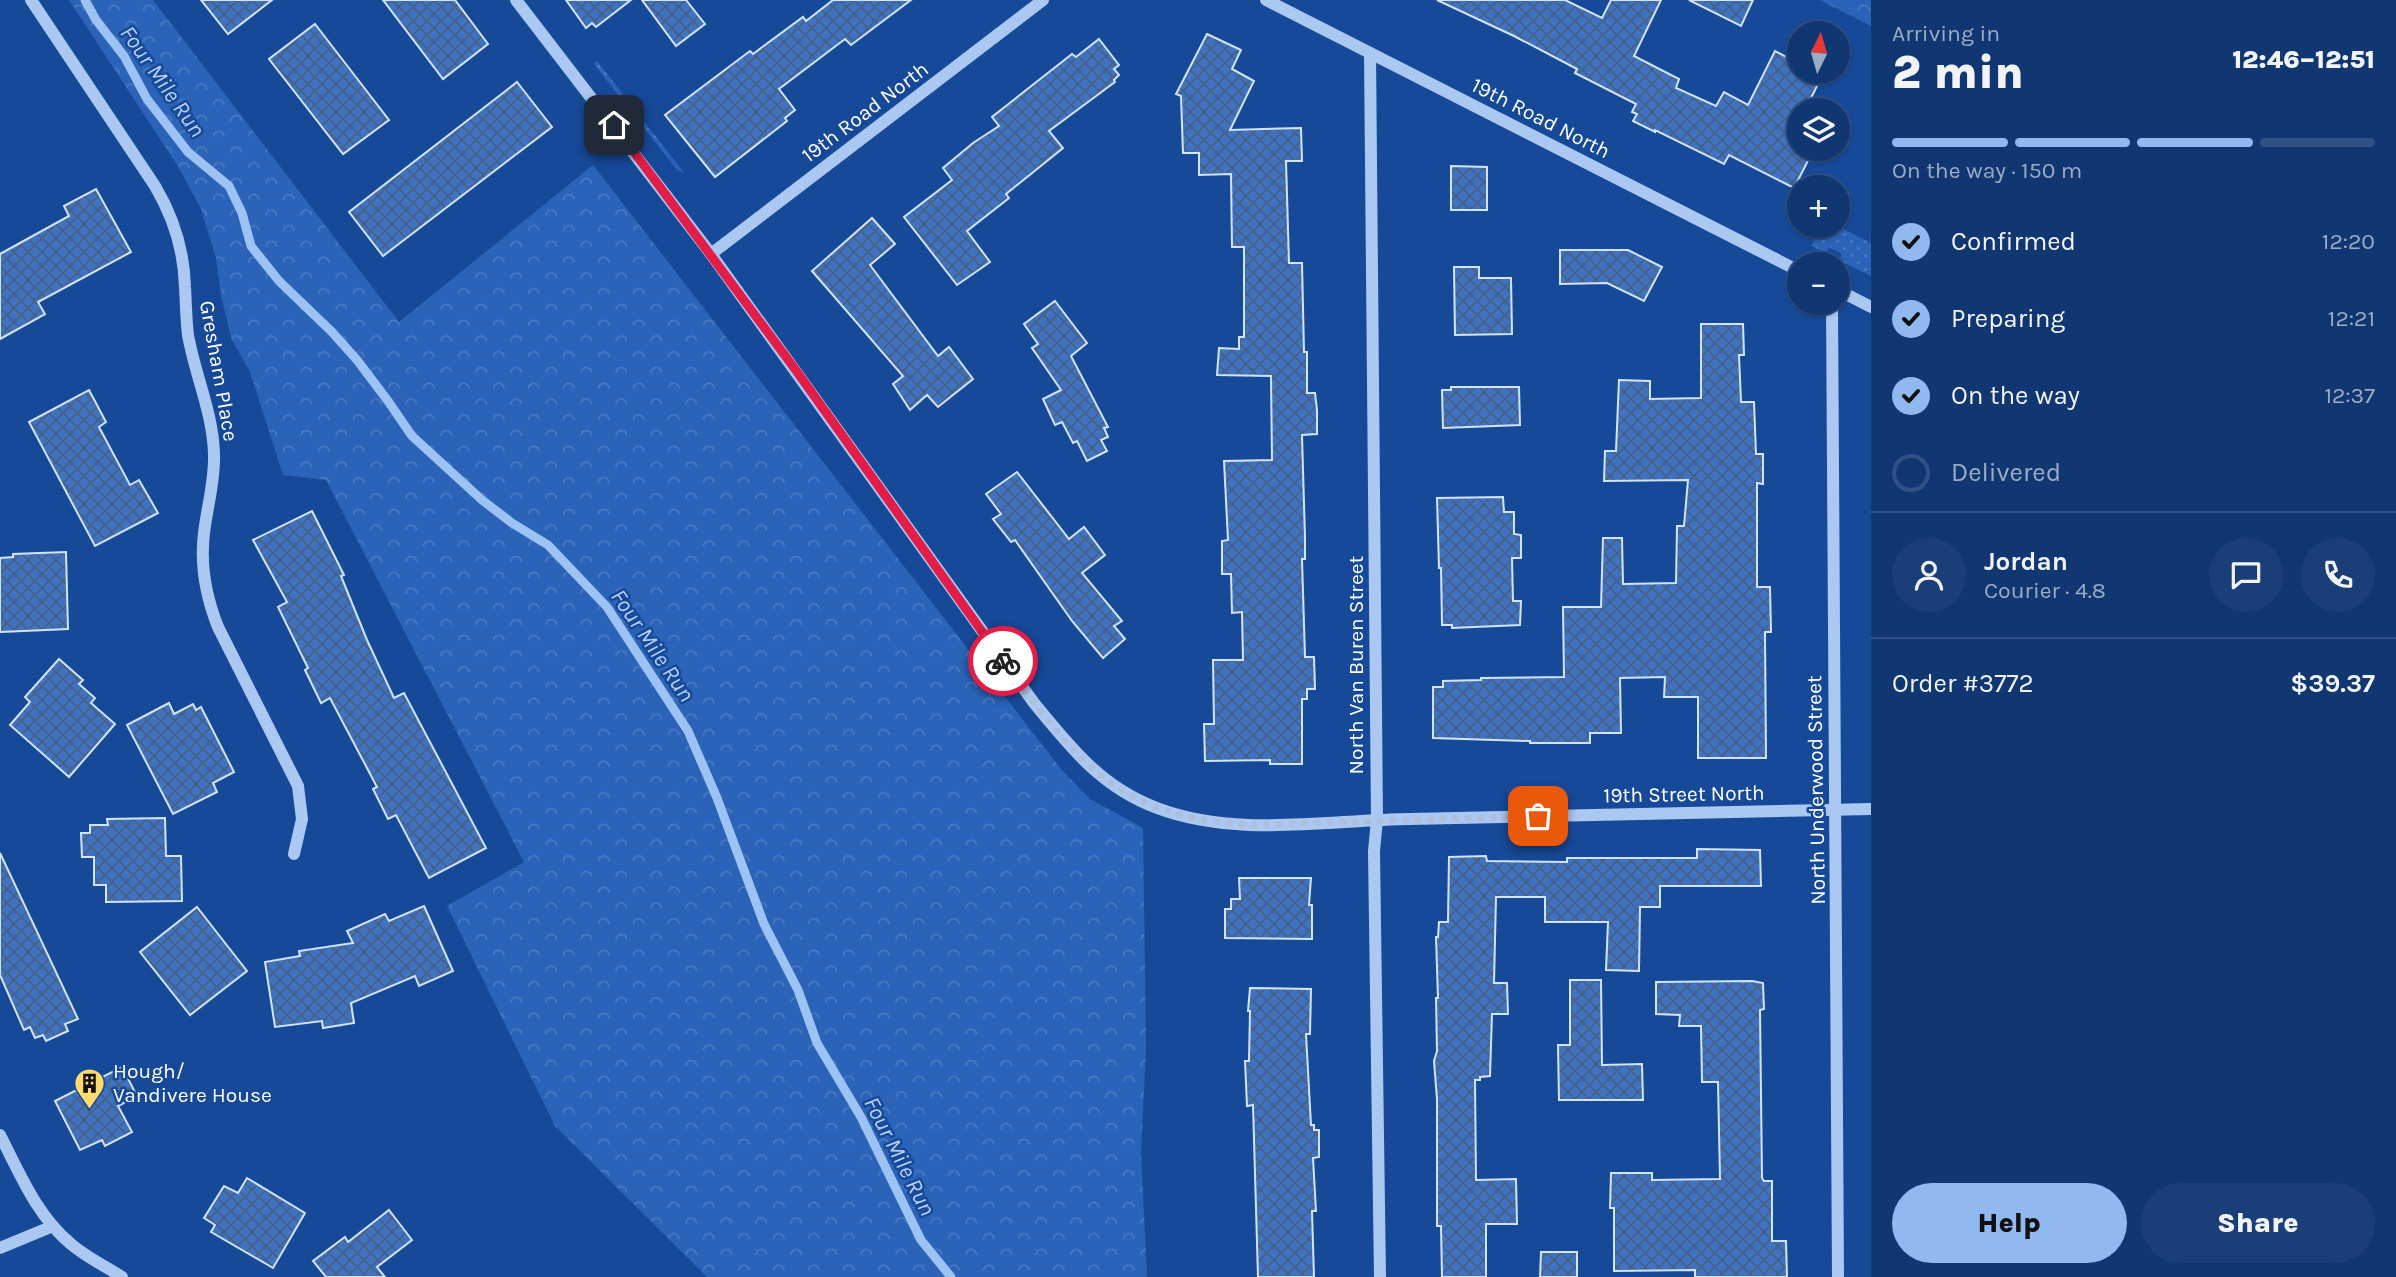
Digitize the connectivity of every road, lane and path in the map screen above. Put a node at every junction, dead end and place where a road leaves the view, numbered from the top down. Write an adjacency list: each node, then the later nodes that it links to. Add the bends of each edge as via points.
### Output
1 (31, 0): 14 (street, Gresham Place, via 155,186 181,245 188,333 214,455 203,543 205,586 218,627 298,786 302,819)
2 (516, 0): 6 (street, 19th Street North)
3 (1043, 0): 6 (street, 19th Road North)
4 (1266, 0): 5 (street, 19th Road North)
5 (1370, 53): 7 (street, 19th Road North); 13 (street, North Van Buren Street)
6 (711, 254): 13 (street, 19th Street North, via 1034,703 1096,773 1157,808 1205,821 1252,825)
7 (1787, 265)
8 (1850, 296): 9 (street)
9 (1871, 307)
10 (1832, 315): 11 (street, North Underwood Street)
11 (1835, 810): 12 (street, 19th Street North); 13 (street, 19th Street North); 20 (street, North Underwood Street)
12 (1871, 810)
13 (1377, 820): 19 (street, North Van Buren Street)
14 (294, 854)
15 (0, 1135): 16 (street, via 37,1207)
16 (53, 1226): 17 (street); 18 (street, via 72,1245)
17 (0, 1248)
18 (122, 1277)
19 (1380, 1277)
20 (1838, 1277)

